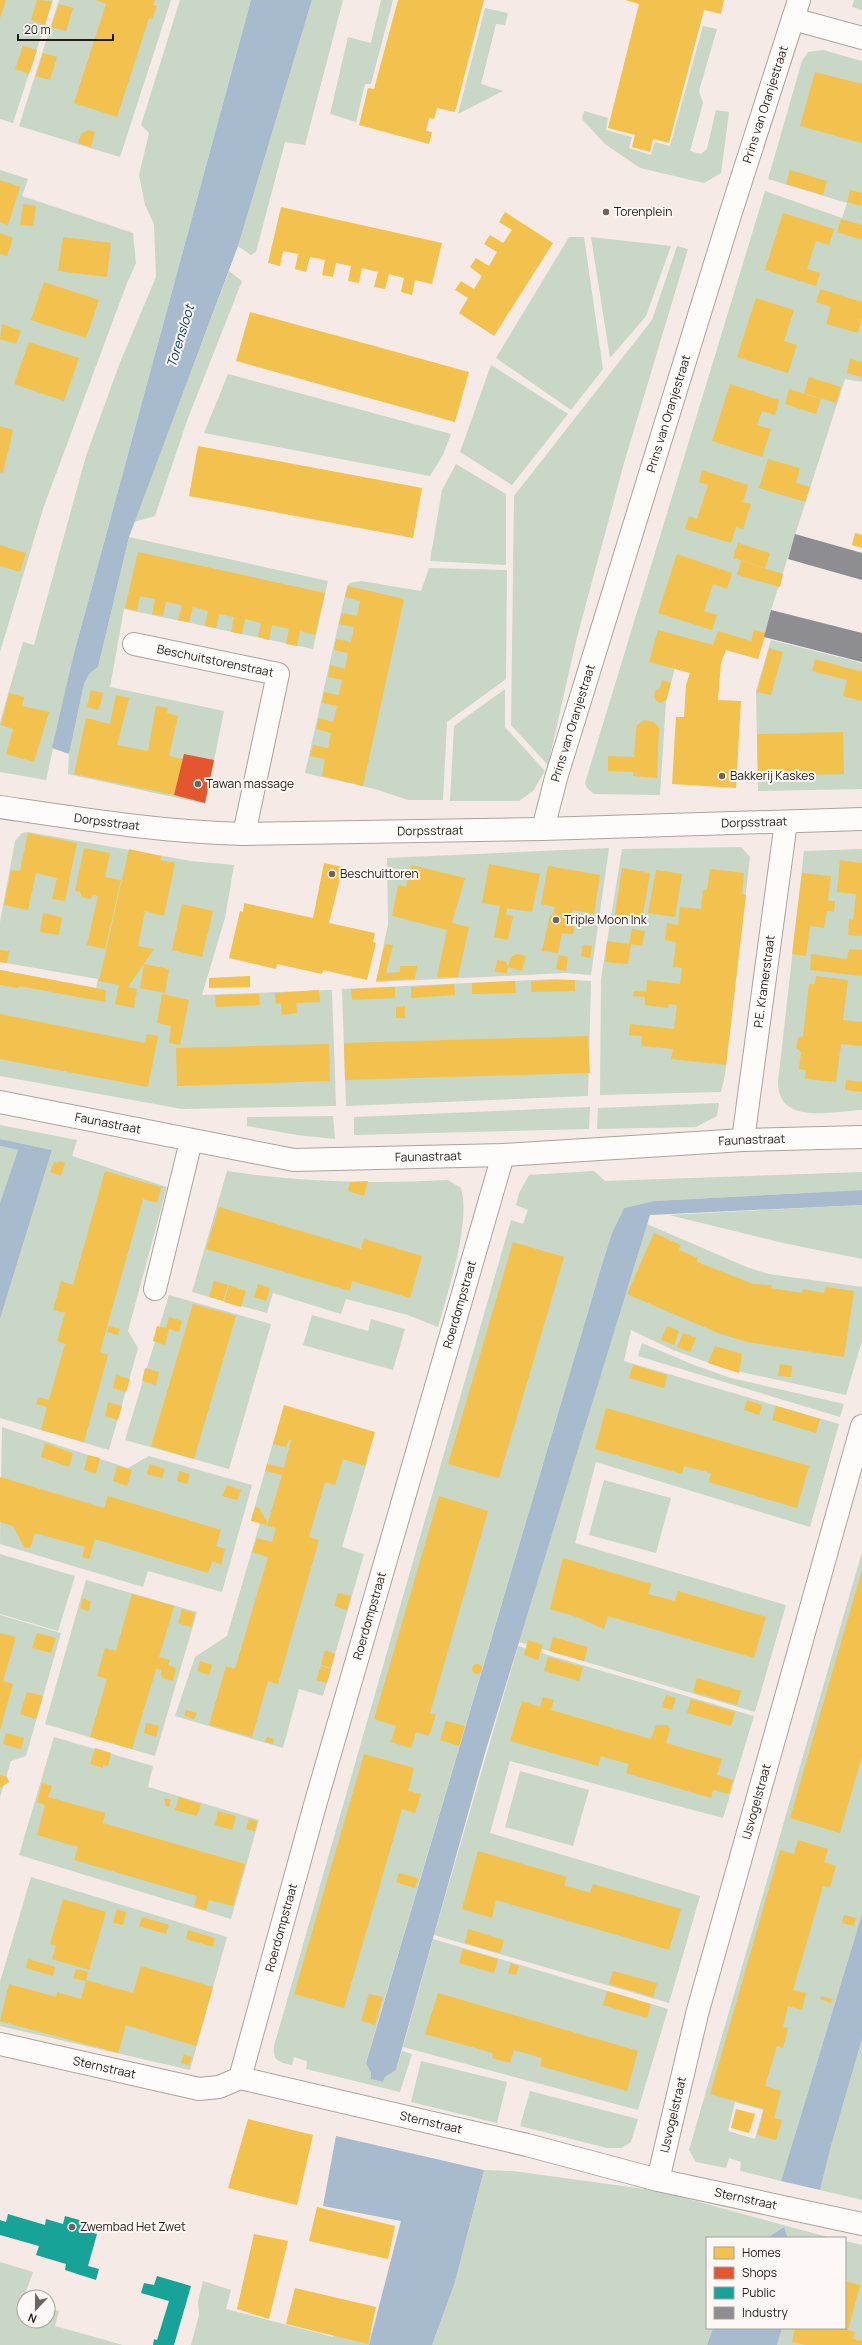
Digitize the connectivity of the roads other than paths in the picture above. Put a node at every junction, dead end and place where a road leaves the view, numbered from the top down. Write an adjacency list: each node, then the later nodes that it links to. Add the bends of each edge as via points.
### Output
1 (796, 10): 2 (street); 7 (street, Prins van Oranjestraat, via 728,220 556,778)
2 (862, 38)
3 (134, 644): 8 (street, Beschuitstorenstraat, via 278,674)
4 (0, 808): 8 (street, Dorpsstraat, via 102,822)
5 (862, 819): 6 (street, Dorpsstraat)
6 (786, 822): 7 (street, Dorpsstraat); 12 (street, P.E. Kramerstraat)
7 (543, 829): 8 (street, Dorpsstraat)
8 (244, 834)
9 (0, 1102): 11 (street, Faunastraat)
10 (862, 1137): 12 (street, Faunastraat)
11 (190, 1140): 13 (street, Faunastraat, via 294,1160); 14 (street)
12 (743, 1140): 13 (street, Faunastraat)
13 (504, 1155): 17 (street, Roerdompstraat, via 315,1805)
14 (155, 1289)
15 (862, 1426): 18 (street, IJsvogelstraat, via 708,1976)
16 (0, 2044): 17 (street, Sternstraat, via 199,2089 219,2088)
17 (240, 2078): 18 (street, Sternstraat, via 527,2145)
18 (658, 2180): 19 (street, Sternstraat)
19 (862, 2224)

